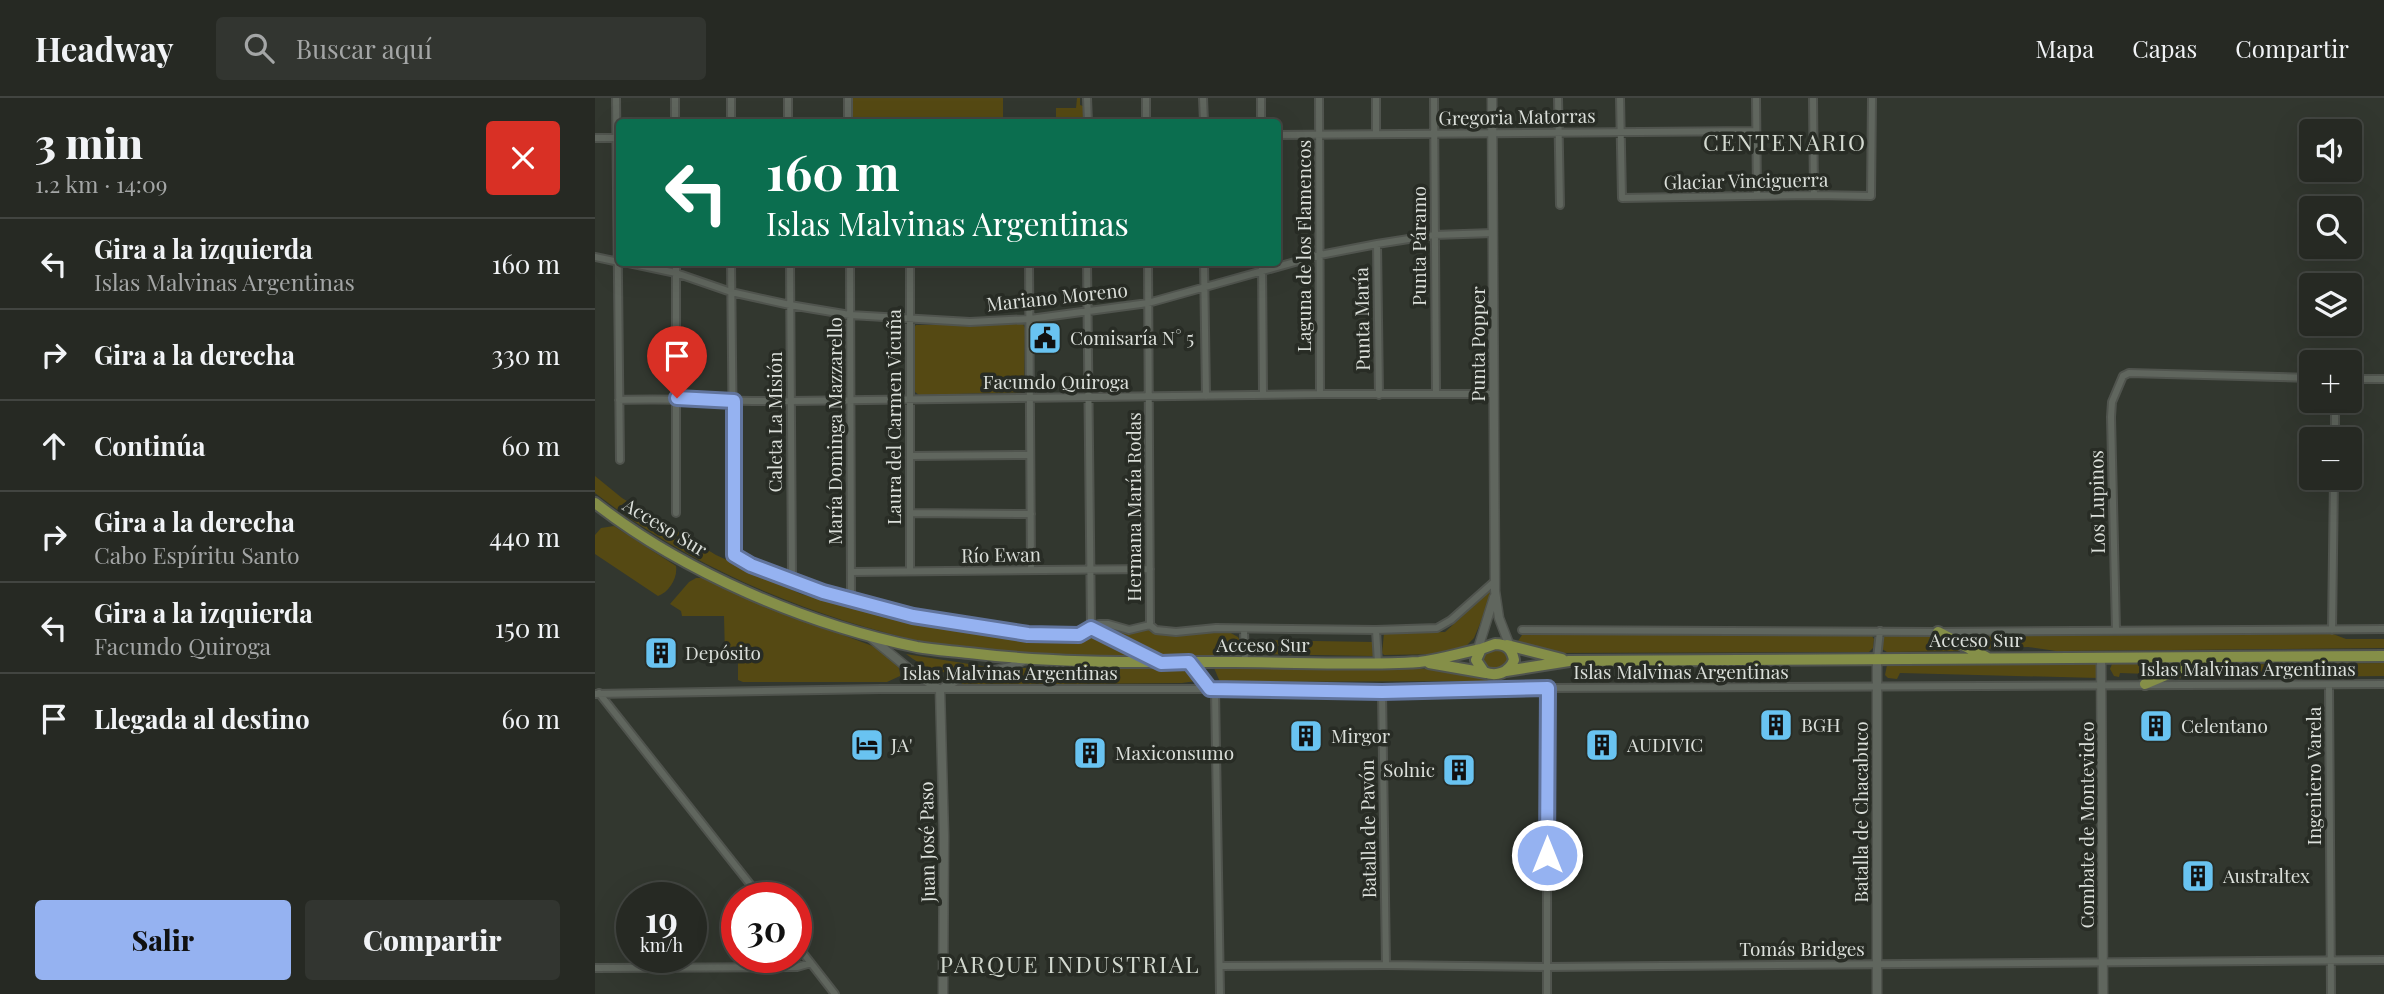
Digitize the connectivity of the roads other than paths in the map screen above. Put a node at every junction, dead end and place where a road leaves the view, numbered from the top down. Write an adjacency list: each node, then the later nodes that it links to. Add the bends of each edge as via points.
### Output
1 (616, 98): 19 (street)
2 (675, 98): 20 (street)
3 (731, 98): 21 (street)
4 (788, 98): 22 (street)
5 (848, 98): 23 (street)
6 (1087, 98): 24 (street)
7 (1146, 98): 25 (street)
8 (1203, 98): 26 (street)
9 (1261, 98): 27 (street)
10 (1319, 98): 35 (street, Laguna de los Flamencos)
11 (1376, 98): 31 (street)
12 (1434, 98): 32 (street, Punta Páramo)
13 (1492, 98): 33 (street, Punta Popper)
14 (1558, 98): 30 (street)
15 (1620, 98): 29 (street)
16 (1756, 98): 28 (street)
17 (1814, 98): 38 (street)
18 (1872, 98): 38 (street, Glaciar Vinciguerra, via 1871,197)
19 (617, 119)
20 (675, 119)
21 (731, 119)
22 (788, 119)
23 (848, 119)
24 (1088, 119)
25 (1146, 119)
26 (1204, 119)
27 (1261, 119)
28 (1756, 131): 29 (street, Gregoria Matorras); 39 (street)
29 (1621, 132): 30 (street, Gregoria Matorras); 39 (street, Glaciar Vinciguerra, via 1622,198)
30 (1558, 133): 33 (street, Gregoria Matorras); 40 (street)
31 (1376, 134): 32 (street, Gregoria Matorras); 35 (street, Gregoria Matorras)
32 (1434, 134): 33 (street, Gregoria Matorras); 42 (street, Punta Páramo)
33 (1492, 134): 41 (street, Punta Popper)
34 (1281, 135): 35 (street, Gregoria Matorras)
35 (1320, 135): 44 (street, Laguna de los Flamencos)
36 (595, 138): 37 (street)
37 (616, 138)
38 (1814, 195): 39 (street, Glaciar Vinciguerra)
39 (1757, 197)
40 (1560, 205)
41 (1493, 233): 42 (street, Mariano Moreno); 77 (street, Punta Popper)
42 (1434, 235): 43 (street, Mariano Moreno); 74 (street, Punta Páramo)
43 (1377, 244): 44 (street, Mariano Moreno); 76 (street, Punta María)
44 (1320, 255): 60 (street, Mariano Moreno); 75 (street, Laguna de los Flamencos)
45 (595, 257): 46 (street, Mariano Moreno)
46 (616, 261)
47 (620, 266): 85 (street)
48 (640, 266): 62 (street, Mariano Moreno)
49 (676, 266): 62 (street)
50 (731, 266): 64 (street)
51 (790, 266): 66 (street, Caleta La Misión)
52 (850, 266): 68 (street, María Dominga Mazzarello)
53 (910, 266): 70 (street, Laura del Carmen Vicuña)
54 (1029, 266): 69 (street)
55 (1087, 266): 67 (street)
56 (1148, 266): 65 (street, Hermana María Rodas)
57 (1205, 266): 63 (street)
58 (1262, 266): 61 (street)
59 (1280, 266): 61 (street, Mariano Moreno)
60 (1281, 266)
61 (1262, 271): 63 (street, Mariano Moreno); 78 (street)
62 (676, 273): 64 (street, Mariano Moreno); 81 (street)
63 (1205, 287): 65 (street, Mariano Moreno); 79 (street)
64 (731, 292): 66 (street, Mariano Moreno); 87 (street)
65 (1148, 303): 67 (street, Mariano Moreno); 80 (street, Hermana María Rodas)
66 (790, 305): 68 (street, Mariano Moreno); 88 (street, Caleta La Misión)
67 (1088, 313): 69 (street, Mariano Moreno); 84 (street)
68 (850, 316): 70 (street, Mariano Moreno); 86 (street, María Dominga Mazzarello)
69 (1030, 319): 70 (street, Mariano Moreno); 83 (street)
70 (909, 320): 82 (street, Laura del Carmen Vicuña)
71 (2299, 378): 109 (street, Los Lupinos, via 2123,376 2111,417)
72 (2362, 379): 73 (street)
73 (2384, 379)
74 (1436, 393): 76 (street, Facundo Quiroga); 77 (street, Facundo Quiroga)
75 (1320, 394): 76 (street, Facundo Quiroga); 78 (street, Facundo Quiroga)
76 (1379, 394)
77 (1494, 394): 103 (street, Punta Popper)
78 (1263, 395): 79 (street, Facundo Quiroga)
79 (1206, 396): 80 (street, Facundo Quiroga)
80 (1149, 397): 84 (street, Facundo Quiroga); 97 (street, Hermana María Rodas)
81 (677, 398): 85 (street, Facundo Quiroga); 87 (street, Facundo Quiroga); 94 (street)
82 (910, 398): 83 (street, Facundo Quiroga); 86 (street, Facundo Quiroga); 90 (street, Laura del Carmen Vicuña)
83 (1030, 398): 84 (street, Facundo Quiroga); 89 (street)
84 (1089, 398): 99 (street)
85 (619, 400): 91 (street)
86 (850, 400): 88 (street, Facundo Quiroga); 101 (street, María Dominga Mazzarello)
87 (734, 401): 88 (street, Facundo Quiroga); 102 (street, via 734,555)
88 (791, 401): 102 (street, Caleta La Misión)
89 (1030, 455): 90 (street); 96 (street)
90 (911, 456): 95 (street, Laura del Carmen Vicuña)
91 (620, 460)
92 (2334, 490): 110 (street)
93 (595, 503): 117 (main road, Acceso Sur, via 708,572 788,608)
94 (676, 513)
95 (910, 513): 96 (street); 100 (street, Laura del Carmen Vicuña)
96 (1031, 514): 98 (street)
97 (1150, 569): 99 (street, Río Ewan); 107 (street, Hermana María Rodas)
98 (1031, 570): 99 (street, Río Ewan); 100 (street, Río Ewan)
99 (1090, 570): 108 (street)
100 (910, 571): 101 (street, Río Ewan)
101 (852, 572): 105 (street, María Dominga Mazzarello)
102 (792, 580): 105 (street)
103 (1495, 581): 104 (street, Punta Popper); 113 (street, via 1437,628)
104 (1495, 591): 106 (street, Punta Popper); 119 (street, Punta Popper)
105 (851, 599): 108 (street, via 913,616 1028,634 1079,635)
106 (1499, 618): 118 (street, Punta Popper); 120 (street, via 1517,642)
107 (1150, 625): 108 (street); 112 (street, via 1163,632)
108 (1091, 628): 131 (main road)
109 (2116, 629): 110 (street, Islas Malvinas Argentinas); 116 (street, Islas Malvinas Argentinas)
110 (2332, 629): 111 (street, Islas Malvinas Argentinas)
111 (2384, 629)
112 (1244, 630): 113 (street); 129 (street)
113 (1376, 630): 132 (street)
114 (1522, 630): 115 (street, Islas Malvinas Argentinas)
115 (1880, 631): 116 (street, Islas Malvinas Argentinas); 124 (street, Batalla de Chacabuco)
116 (1938, 632): 125 (main road)
117 (868, 635): 126 (main road, Acceso Sur, via 919,647); 142 (street)
118 (1509, 648): 119 (main road, via 1490,645); 120 (main road, Acceso Sur); 133 (main road, via 1514,660)
119 (1478, 652): 130 (main road, Acceso Sur); 134 (main road, via 1479,667)
120 (1546, 656): 127 (main road, Acceso Sur)
121 (2384, 656): 123 (main road, Acceso Sur)
122 (2101, 657): 123 (main road, Acceso Sur); 125 (main road, Acceso Sur); 139 (street, Combate de Montevideo)
123 (2209, 657): 135 (main road)
124 (1877, 658): 125 (main road, Acceso Sur); 127 (main road, Acceso Sur); 138 (street, Batalla de Chacabuco)
125 (1989, 658)
126 (1026, 659): 131 (main road, Acceso Sur); 142 (street, via 1011,667 960,678)
127 (1569, 661): 133 (main road, Acceso Sur)
128 (1189, 662): 129 (main road, Acceso Sur); 131 (main road, Acceso Sur); 141 (street)
129 (1245, 662): 132 (main road, Acceso Sur)
130 (1420, 662): 132 (main road, Acceso Sur); 134 (main road, Acceso Sur)
131 (1161, 663)
132 (1378, 663)
133 (1506, 671): 134 (main road)
134 (1489, 674)
135 (2145, 684): 136 (street, Islas Malvinas Argentinas); 139 (street, Islas Malvinas Argentinas)
136 (2329, 684): 137 (street, Islas Malvinas Argentinas); 147 (street, Ingeniero Varela)
137 (2384, 684)
138 (1877, 686): 139 (street, Islas Malvinas Argentinas); 140 (street, Islas Malvinas Argentinas); 150 (street, Batalla de Chacabuco)
139 (2102, 686): 148 (street, Combate de Montevideo)
140 (1548, 688): 143 (street, Islas Malvinas Argentinas); 154 (street)
141 (1213, 689): 142 (street, Islas Malvinas Argentinas); 143 (street, Islas Malvinas Argentinas); 152 (street)
142 (940, 690): 144 (street, Islas Malvinas Argentinas); 157 (street, Juan José Paso)
143 (1382, 692): 151 (street, Batalla de Pavón)
144 (597, 693): 145 (street)
145 (748, 882)
146 (2384, 960): 147 (street, Tomás Bridges)
147 (2331, 961): 148 (street, Tomás Bridges); 162 (street, Ingeniero Varela)
148 (2103, 963): 150 (street, Tomás Bridges); 161 (street, Combate de Montevideo)
149 (812, 964): 156 (street)
150 (1877, 964): 154 (street, Tomás Bridges); 160 (street, Batalla de Chacabuco)
151 (1385, 965): 152 (street, Tomás Bridges); 154 (street, Tomás Bridges)
152 (1220, 966): 158 (street)
153 (721, 967): 155 (street)
154 (1547, 967): 159 (street)
155 (595, 968)
156 (835, 994)
157 (943, 994)
158 (1220, 994)
159 (1547, 994)
160 (1877, 994)
161 (2103, 994)
162 (2332, 994)

